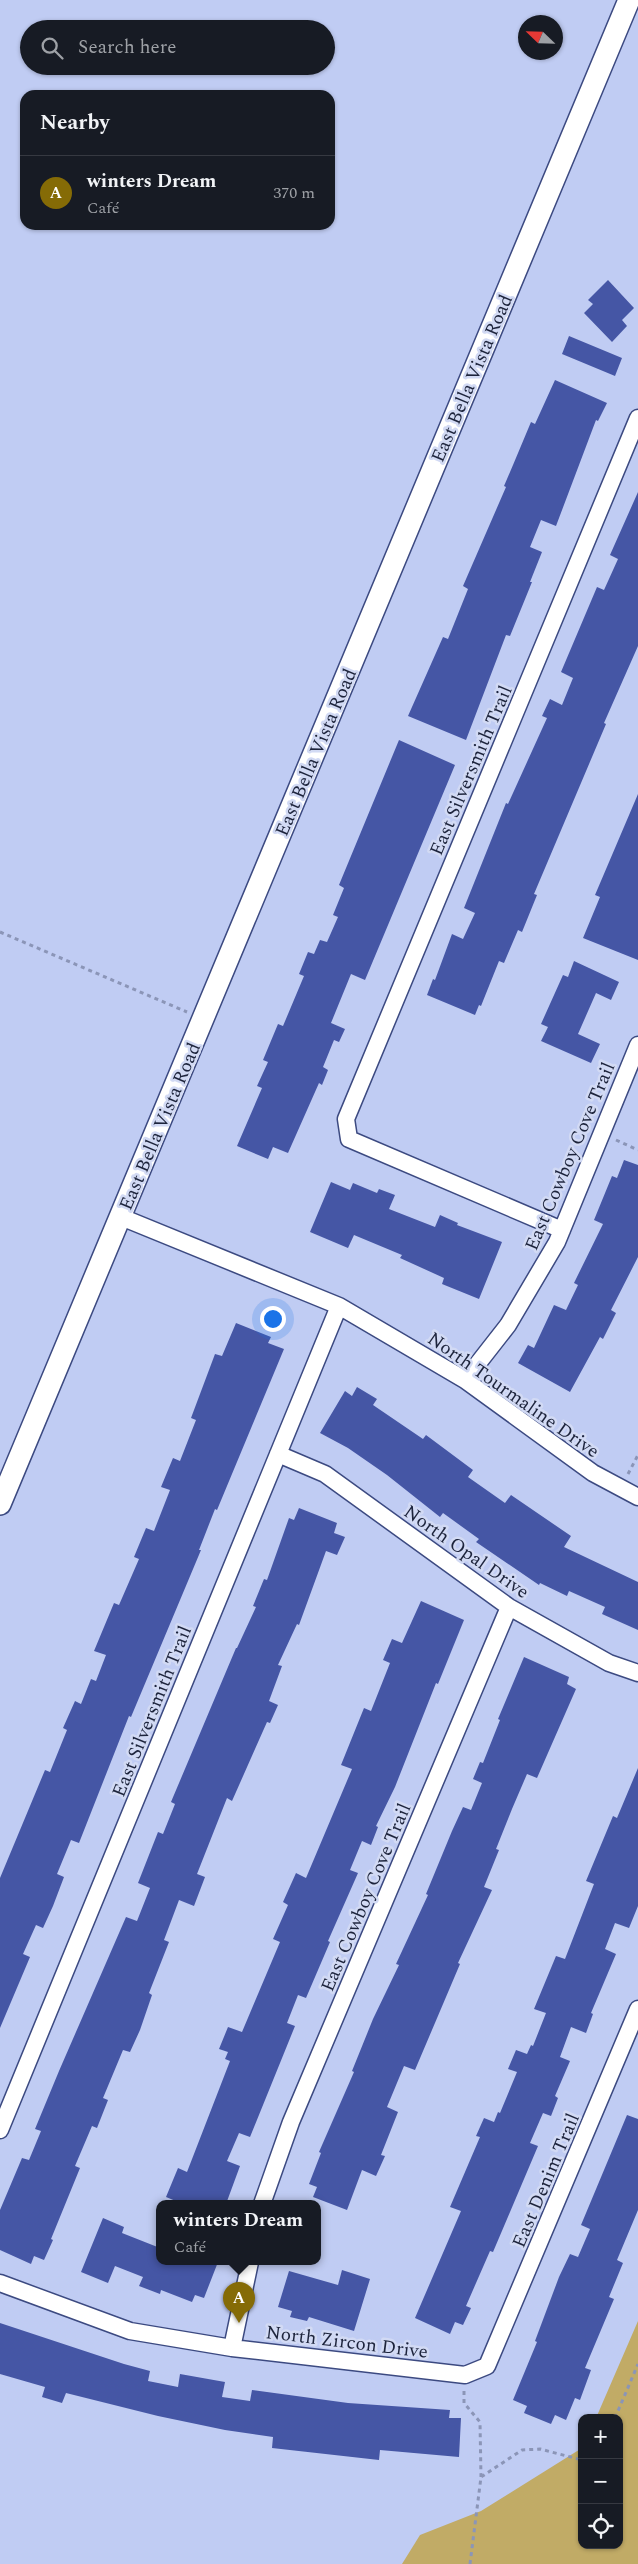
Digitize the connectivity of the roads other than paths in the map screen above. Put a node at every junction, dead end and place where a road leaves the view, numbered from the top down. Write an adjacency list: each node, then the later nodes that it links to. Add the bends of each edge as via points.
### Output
1 (629, 0): 4 (street, East Bella Vista Road)
2 (638, 418): 5 (street, East Silversmith Trail, via 346,1119 349,1139)
3 (638, 1045): 5 (street, East Cowboy Cove Trail)
4 (121, 1217): 6 (street, North Tourmaline Drive); 10 (street, East Bella Vista Road)
5 (562, 1230): 7 (street, East Cowboy Cove Trail, via 508,1325)
6 (340, 1306): 7 (street, North Tourmaline Drive); 8 (street, East Silversmith Trail)
7 (465, 1380): 9 (street, North Tourmaline Drive, via 592,1473)
8 (278, 1454): 11 (street, North Opal Drive, via 325,1474); 14 (street, East Silversmith Trail)
9 (638, 1497)
10 (0, 1504)
11 (509, 1607): 12 (street, North Opal Drive, via 609,1663); 15 (street, East Cowboy Cove Trail, via 291,2122)
12 (638, 1673)
13 (638, 2009): 19 (street, East Denim Trail)
14 (0, 2130)
15 (263, 2200)
16 (249, 2265): 18 (street)
17 (0, 2283): 18 (street, North Zircon Drive, via 130,2331)
18 (232, 2348): 19 (street, North Zircon Drive, via 465,2375)
19 (487, 2366)

